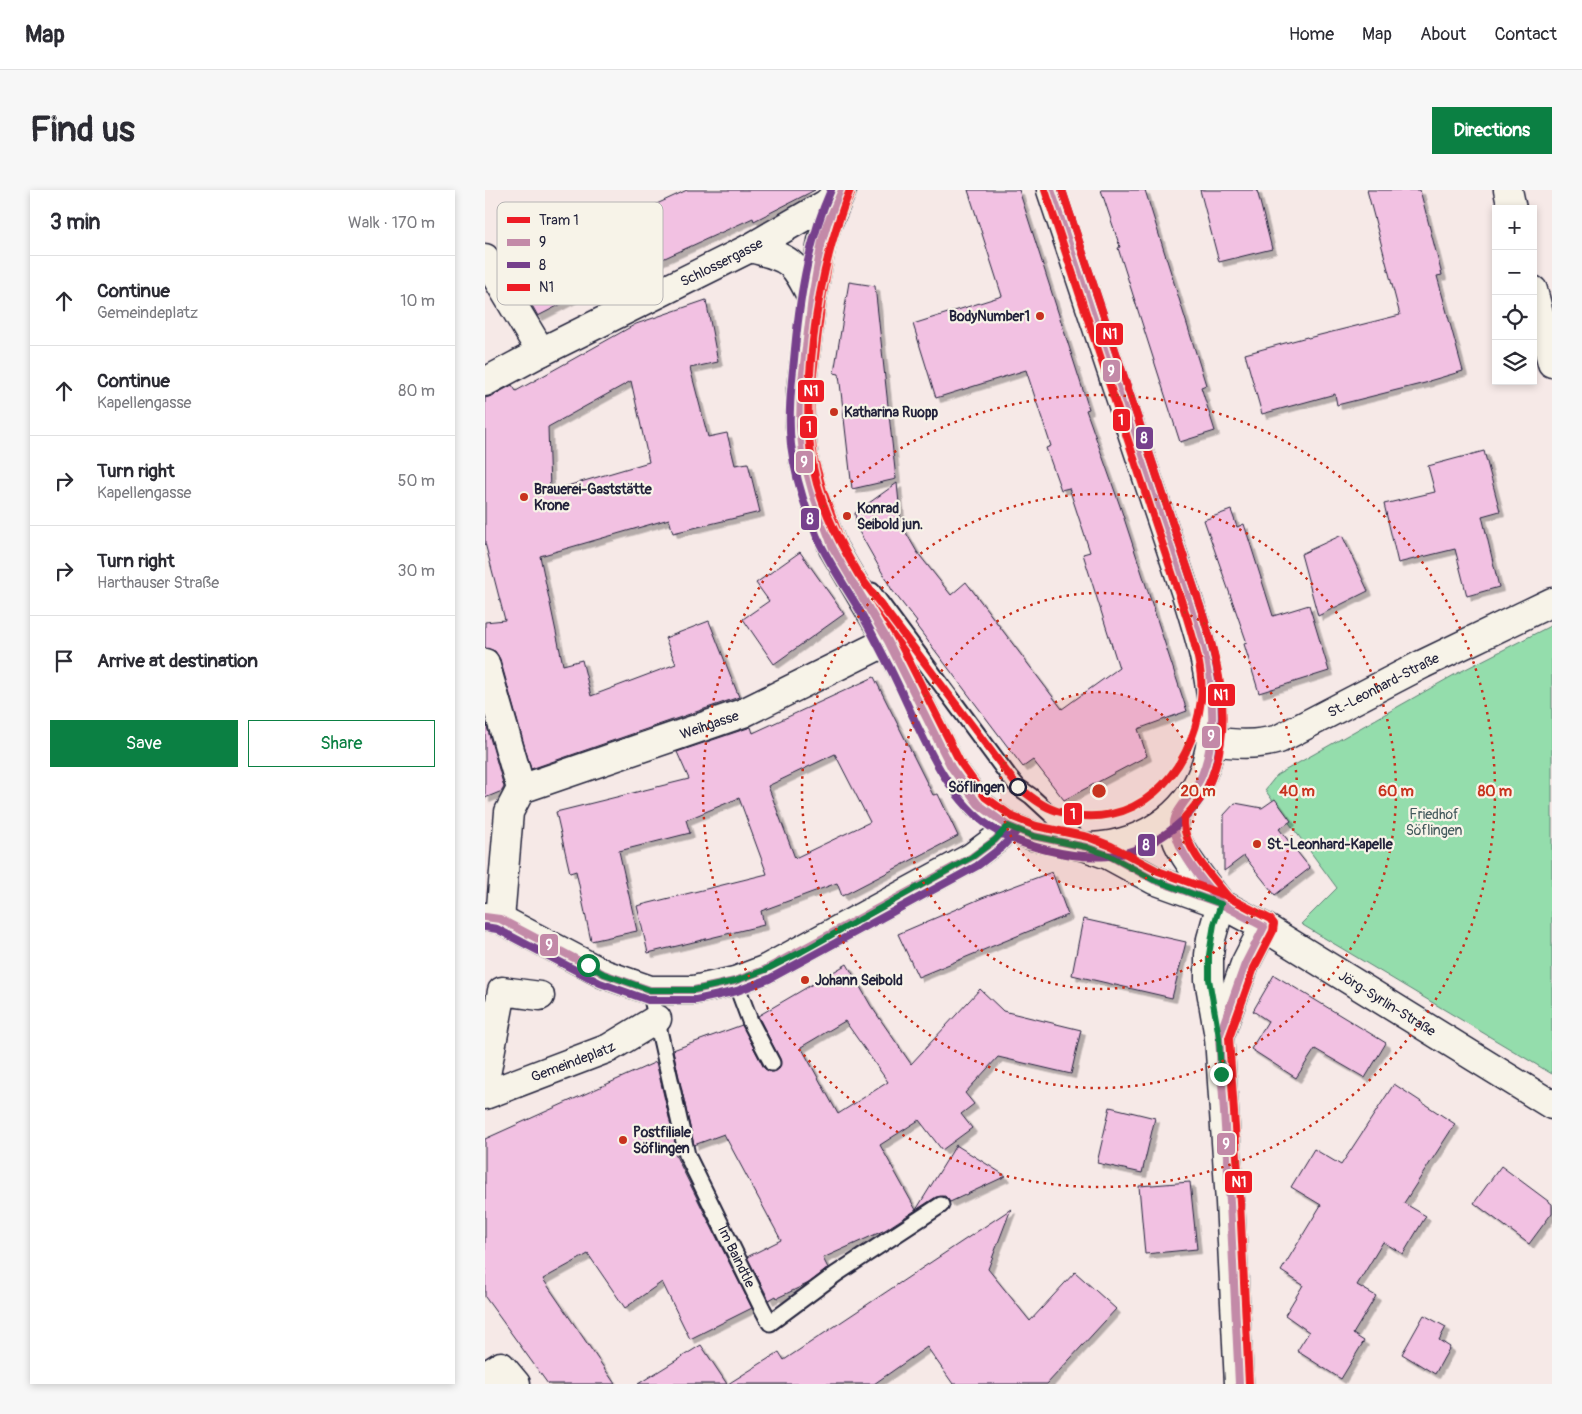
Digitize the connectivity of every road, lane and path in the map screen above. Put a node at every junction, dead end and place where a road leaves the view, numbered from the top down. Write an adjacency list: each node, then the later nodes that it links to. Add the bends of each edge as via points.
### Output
1 (1051, 190): 19 (street, via 1203,647 1212,697)
2 (1507, 190): 4 (street)
3 (841, 195): 5 (street, Schlossergasse); 10 (street, via 822,241); 23 (lane, via 822,277 807,424 821,499 835,534 859,574 1008,775)
4 (1511, 205)
5 (750, 248): 8 (street, Schlossergasse); 10 (street, via 790,262 800,273)
6 (485, 258): 7 (street)
7 (497, 278)
8 (663, 291)
9 (1534, 295): 14 (street)
10 (812, 298): 17 (street, via 800,406 808,477 833,548)
11 (513, 305): 13 (street)
12 (635, 305): 13 (street, Schlossergasse)
13 (541, 352): 15 (street, Schlossergasse)
14 (1552, 363)
15 (485, 382)
16 (1552, 602): 19 (street, St.-Leonhard-Straße, via 1279,739 1253,744)
17 (888, 641): 20 (street, Weihgasse, via 743,713); 22 (street, via 951,767 978,804)
18 (485, 663): 20 (street)
19 (1211, 741): 21 (street, via 1196,787)
20 (515, 800): 25 (street)
21 (1175, 814): 23 (street, via 1128,842); 24 (street, via 1176,839)
22 (1008, 826): 23 (street, via 1033,836); 27 (street, via 972,857 801,952)
23 (1086, 847): 24 (street, Jörg-Syrlin-Straße, via 1154,880)
24 (1221, 904): 26 (street, Jörg-Syrlin-Straße); 31 (street, via 1209,955 1209,979)
25 (492, 918): 28 (street, via 604,974)
26 (1264, 927): 31 (street, via 1245,964); 35 (street, Jörg-Syrlin-Straße)
27 (735, 981): 28 (street, via 694,990); 32 (lane, via 750,1021)
28 (650, 990): 30 (lane, Im Baindtle)
29 (540, 996): 33 (street, via 502,991)
30 (657, 1019): 34 (street, Gemeindeplatz, via 609,1048); 36 (lane, Im Baindtle, via 687,1155 770,1323 836,1274)
31 (1219, 1037): 39 (street)
32 (773, 1063)
33 (485, 1080)
34 (485, 1095)
35 (1552, 1105)
36 (941, 1205)
37 (485, 1376): 38 (street, via 501,1366)
38 (516, 1384)
39 (1239, 1384)

